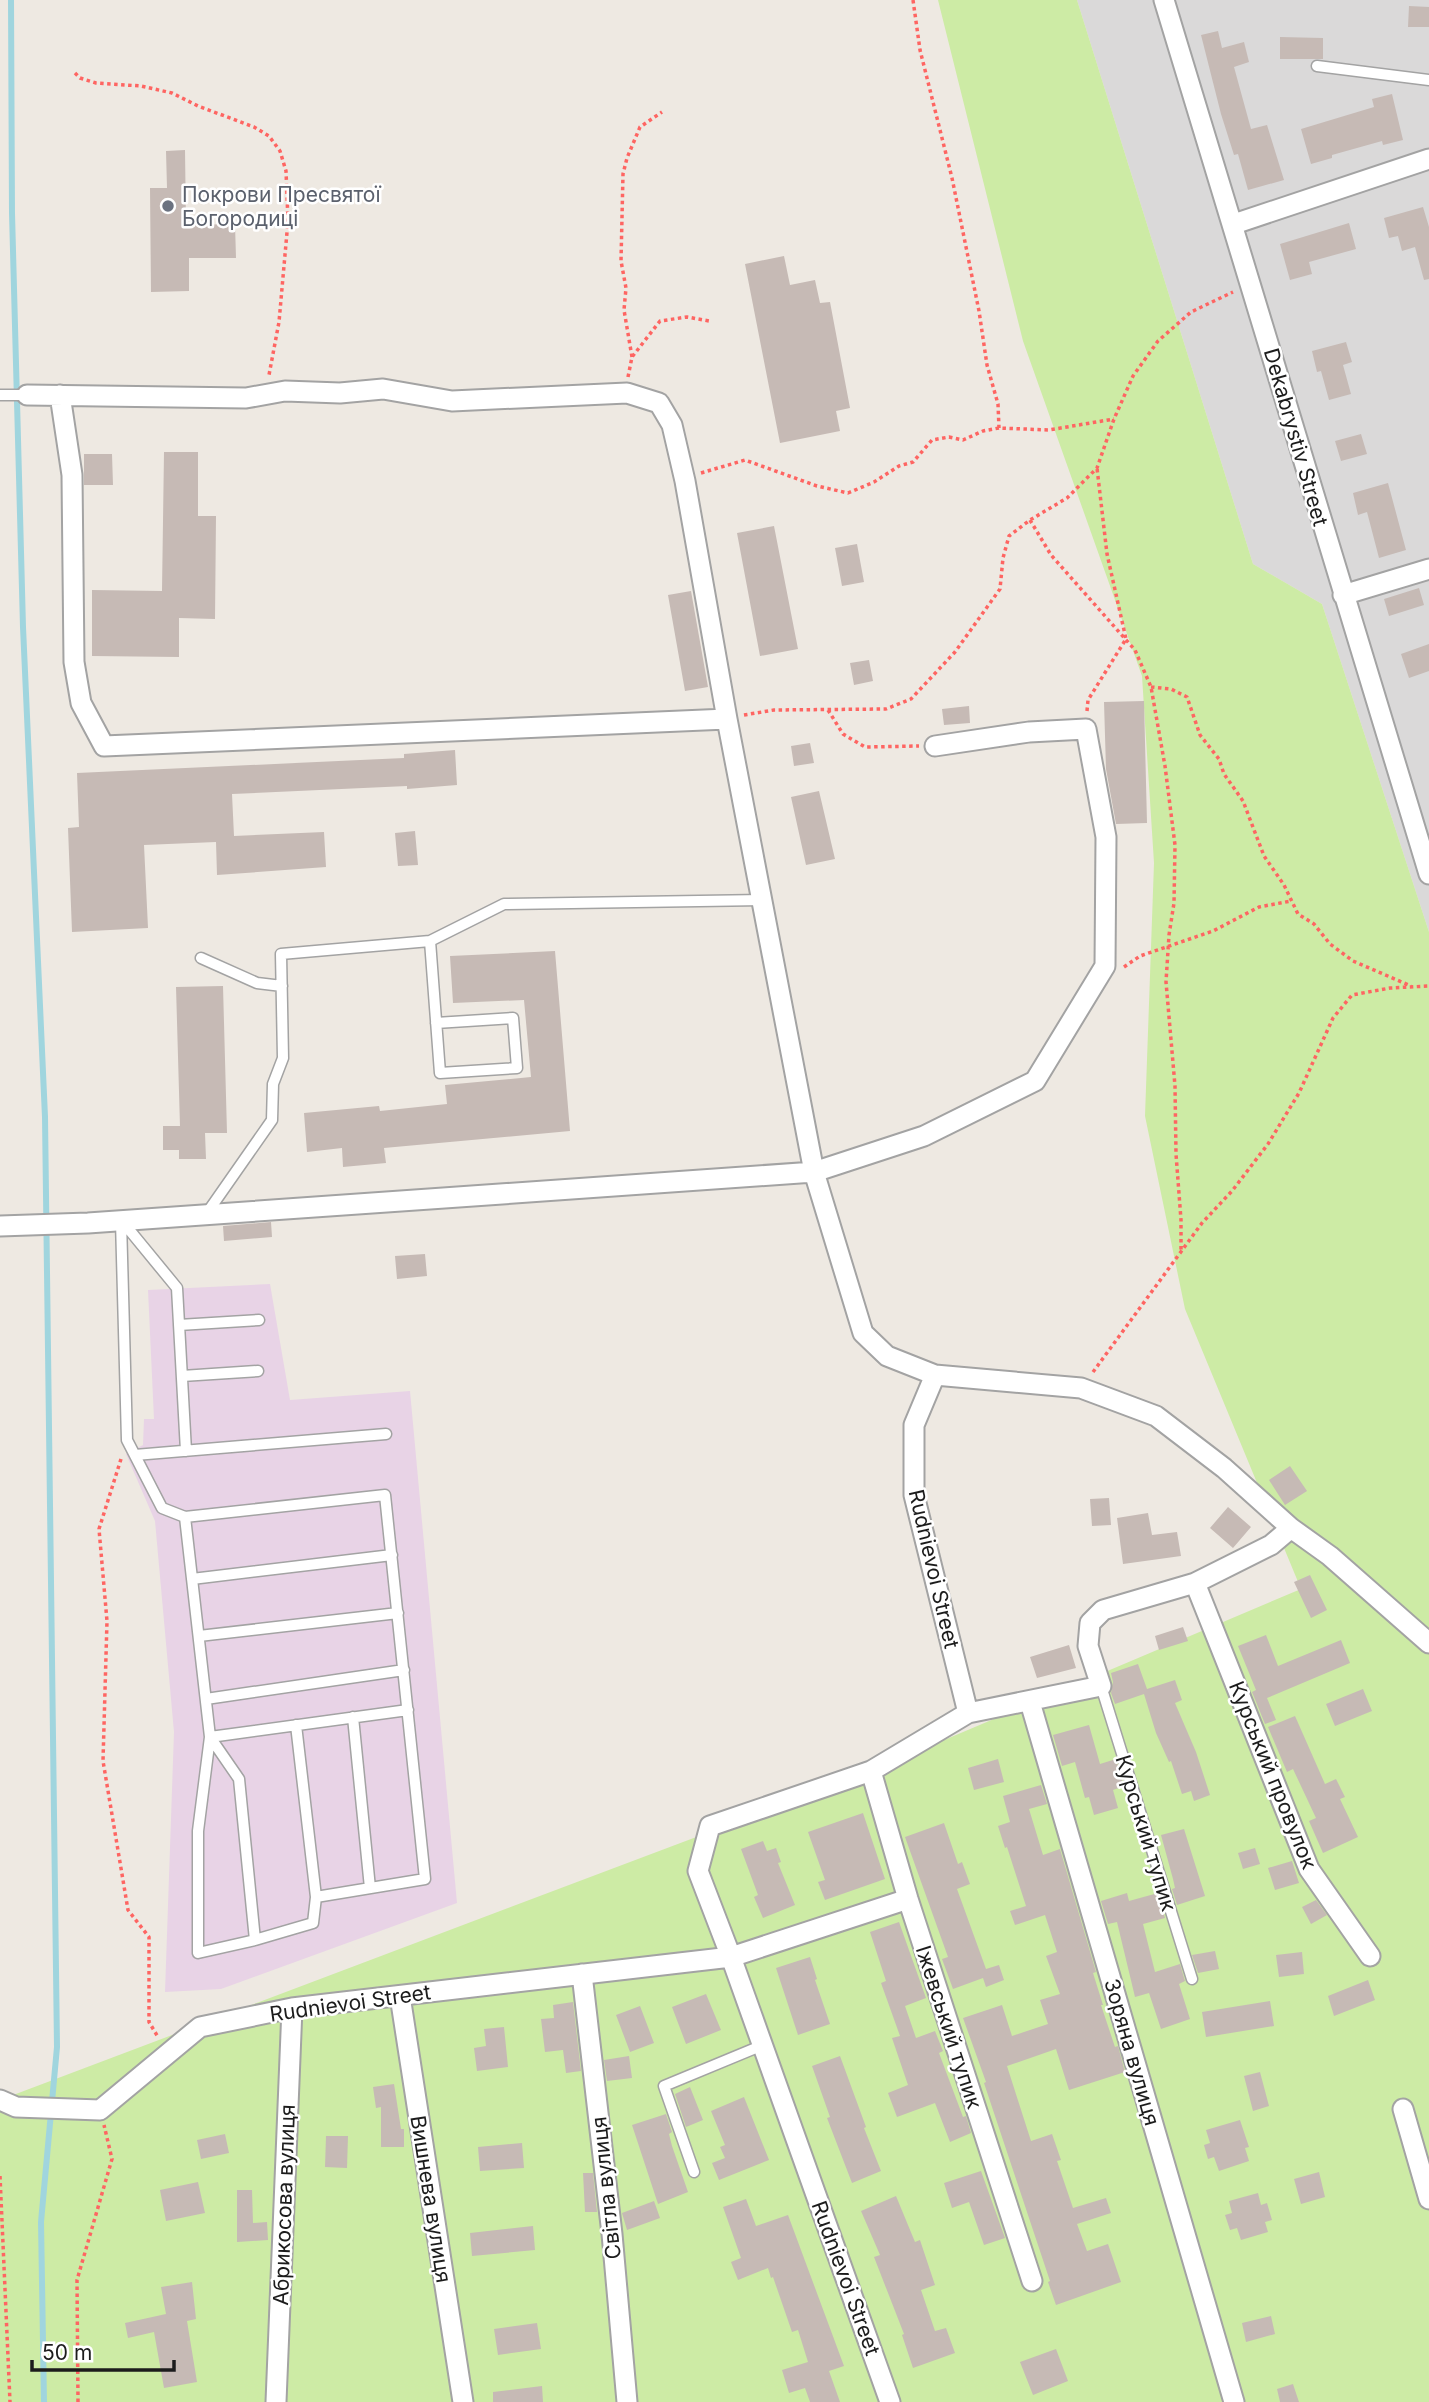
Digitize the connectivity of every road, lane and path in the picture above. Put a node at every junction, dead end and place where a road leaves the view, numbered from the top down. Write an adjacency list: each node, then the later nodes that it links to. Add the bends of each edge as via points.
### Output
1 (913, 0): 18 (path, via 998,404)
2 (1164, 0): 8 (street, Dekabrystiv Street)
3 (1317, 66): 5 (lane)
4 (75, 73): 13 (path, via 96,83 173,93 254,127 269,136 280,151 286,171 288,222)
5 (1429, 80)
6 (662, 112): 11 (path, via 640,127 624,174 621,261)
7 (1429, 159): 8 (street)
8 (1234, 224): 9 (street, Dekabrystiv Street)
9 (1252, 286): 17 (path, via 1191,312 1158,341 1133,376); 23 (street, Dekabrystiv Street)
10 (709, 321): 11 (path, via 687,317 660,321)
11 (632, 357): 12 (path)
12 (627, 393): 13 (street, via 452,401 383,389); 20 (street, via 659,403 672,425)
13 (267, 394): 16 (street, via 246,398)
14 (1, 395): 15 (lane)
15 (27, 395): 16 (street)
16 (60, 395): 27 (street, via 72,475 74,662 81,703 104,746)
17 (1114, 419): 18 (path, via 1049,430); 19 (path)
18 (999, 428): 20 (path, via 963,440 932,440 913,462 848,493 745,460)
19 (1097, 468): 21 (path, via 1067,498); 24 (path, via 1107,554)
20 (685, 481): 27 (street)
21 (1030, 520): 24 (path, via 1051,555); 26 (path, via 1009,536 1000,589 955,652 911,699 886,709)
22 (1429, 569): 23 (street)
23 (1343, 595): 30 (street, Dekabrystiv Street)
24 (1126, 639): 25 (path); 28 (path, via 1088,700)
25 (1151, 687): 32 (path, via 1187,697 1200,735 1243,801 1264,856); 34 (path, via 1175,845)
26 (827, 709): 27 (path, via 774,710); 29 (path, via 843,734 864,747)
27 (727, 719): 31 (street)
28 (1086, 729): 29 (street, via 1028,732); 36 (street, via 1106,837)
29 (935, 746)
30 (1429, 874)
31 (764, 900): 33 (lane, via 504,904); 41 (street)
32 (1291, 901): 34 (path, via 1259,907 1213,931); 39 (path, via 1298,914 1353,961)
33 (430, 941): 37 (lane, via 281,954); 40 (lane)
34 (1168, 945): 36 (path, via 1123,968); 45 (path, via 1166,982)
35 (201, 958): 37 (lane, via 257,983)
36 (1105, 966): 41 (street, via 1035,1081 924,1136)
37 (282, 986): 42 (lane, via 283,1058 273,1084 272,1120)
38 (1429, 986): 39 (path)
39 (1416, 988): 45 (path, via 1352,995 1333,1018 1299,1093 1268,1144)
40 (436, 1023): 40 (lane, via 440,1073 517,1068 513,1018)
41 (814, 1172): 42 (street); 49 (street, via 863,1333 887,1356)
42 (205, 1215): 43 (street)
43 (121, 1221): 44 (street); 47 (lane, via 177,1288); 53 (lane)
44 (0, 1226)
45 (1181, 1253): 51 (path)
46 (259, 1320): 47 (lane)
47 (179, 1325): 50 (lane)
48 (258, 1371): 50 (lane)
49 (934, 1375): 51 (street); 69 (street, Rudnievoi Street, via 914,1425 914,1495)
50 (182, 1376): 54 (lane)
51 (1082, 1388): 57 (street, via 1156,1416)
52 (386, 1434): 54 (lane)
53 (127, 1440): 55 (lane); 85 (path, via 99,1529 107,1620 103,1761 128,1910 149,1937 149,2022)
54 (186, 1451): 55 (lane)
55 (135, 1455): 56 (lane, via 162,1508)
56 (185, 1517): 58 (lane, via 385,1496); 59 (lane)
57 (1291, 1528): 60 (street, via 1271,1545); 63 (street)
58 (392, 1555): 59 (lane); 61 (lane)
59 (192, 1579): 62 (lane)
60 (1195, 1583): 65 (street, via 1103,1610 1090,1623 1088,1646); 78 (street, Курський провулок, via 1309,1869)
61 (398, 1613): 62 (lane); 64 (lane)
62 (199, 1636): 66 (lane)
63 (1429, 1643)
64 (404, 1670): 66 (lane); 68 (lane)
65 (1101, 1686): 67 (street, Rudnievoi Street); 81 (lane, Курський тупик)
66 (206, 1699): 72 (lane)
67 (1030, 1702): 69 (street, Rudnievoi Street); 99 (street, Зоряна вулиця)
68 (408, 1710): 70 (lane); 74 (lane, via 425,1879)
69 (968, 1713): 73 (street, Rudnievoi Street)
70 (353, 1717): 71 (lane); 74 (lane)
71 (296, 1725): 72 (lane); 75 (lane)
72 (210, 1737): 77 (lane, via 239,1779); 77 (lane, via 198,1831 198,1953)
73 (871, 1771): 76 (street, Іжевський тупик); 79 (street, Rudnievoi Street, via 710,1826 698,1871)
74 (369, 1888): 75 (lane)
75 (316, 1897): 77 (lane, via 313,1923)
76 (908, 1899): 79 (street); 92 (street, Іжевський тупик)
77 (255, 1940)
78 (1370, 1956)
79 (731, 1957): 80 (street, Rudnievoi Street); 84 (street, Rudnievoi Street)
80 (582, 1974): 82 (street, Rudnievoi Street); 97 (street, Світла вулиця)
81 (1192, 1979)
82 (400, 1996): 83 (street, Rudnievoi Street); 96 (street, Вишнева вулиця)
83 (292, 2008): 85 (street, Rudnievoi Street, via 200,2027); 95 (street, Абрикосова вулиця)
84 (763, 2045): 89 (lane, via 664,2086); 98 (street, Rudnievoi Street)
85 (169, 2053): 88 (street, Rudnievoi Street)
86 (8, 2103): 88 (street)
87 (1403, 2109): 91 (street)
88 (100, 2110): 94 (path, via 112,2159 77,2280)
89 (694, 2172)
90 (0, 2176): 93 (path)
91 (1429, 2199)
92 (1031, 2281)
93 (10, 2402)
94 (78, 2402)
95 (276, 2402)
96 (463, 2402)
97 (628, 2402)
98 (890, 2402)
99 (1234, 2402)

